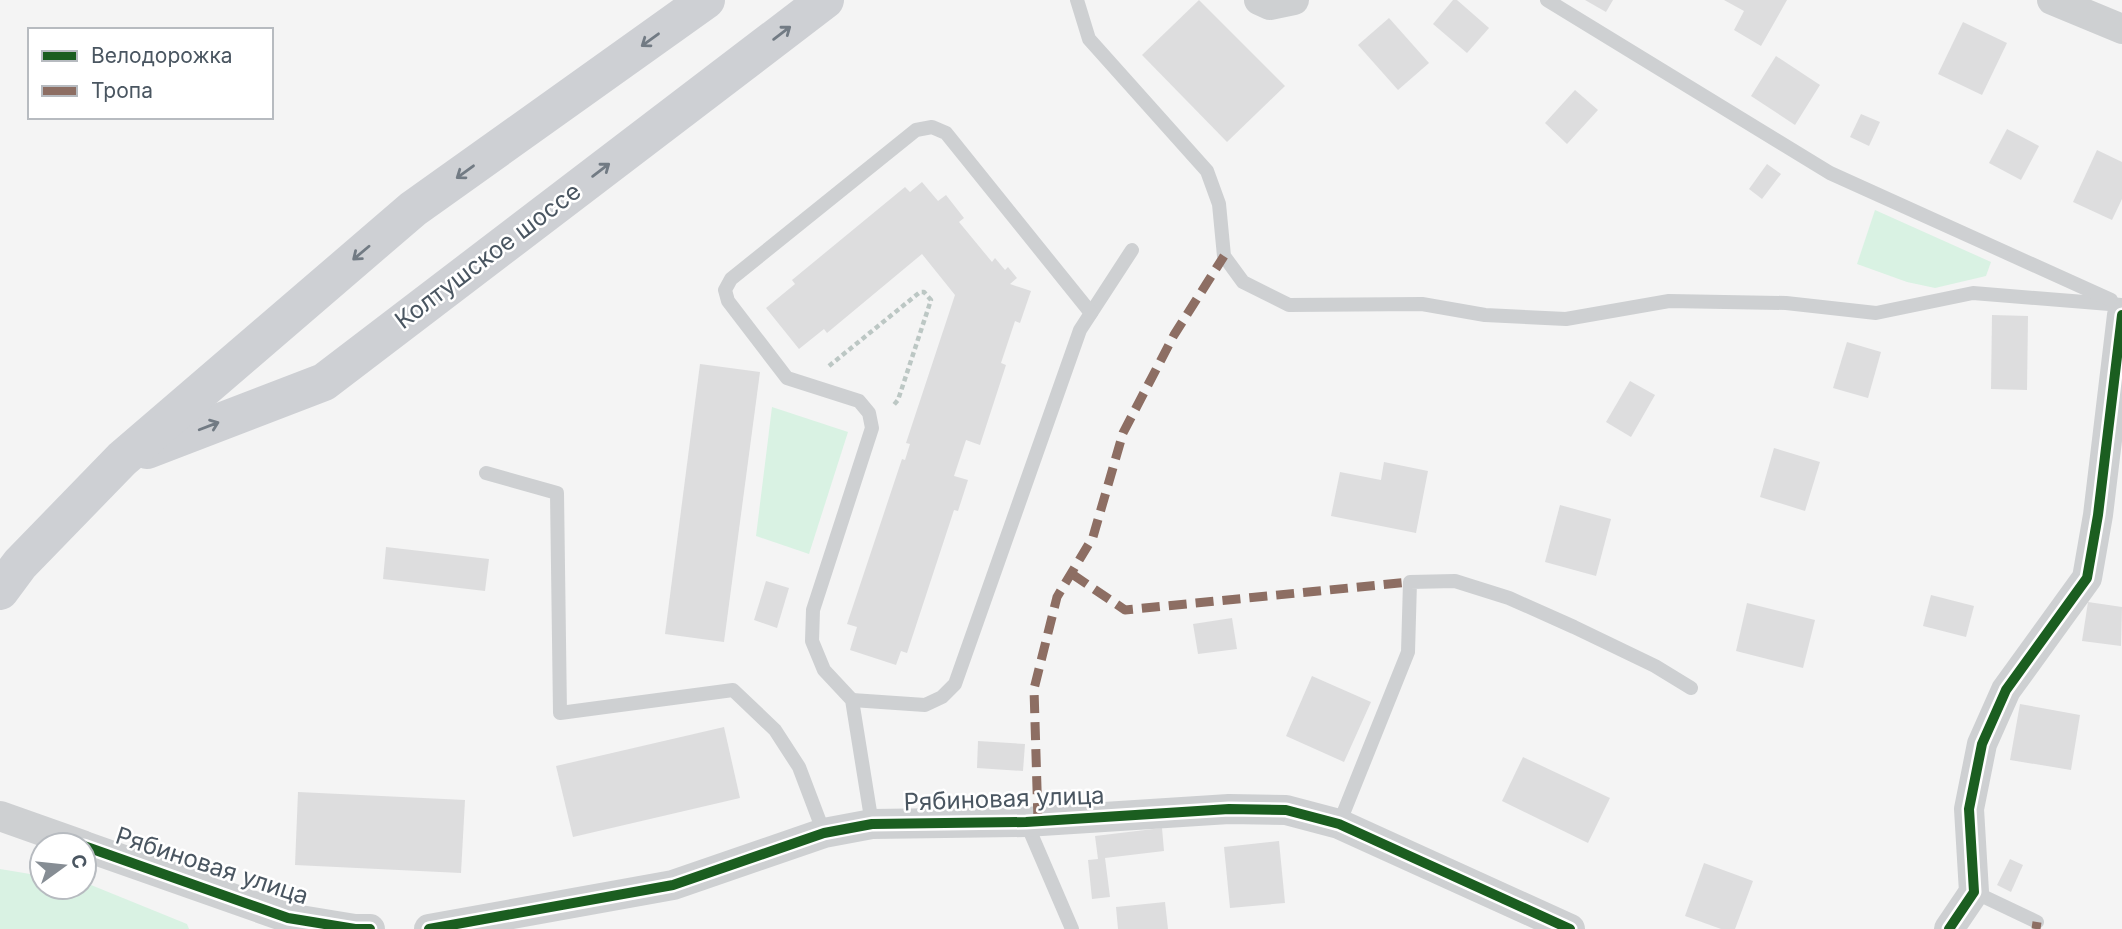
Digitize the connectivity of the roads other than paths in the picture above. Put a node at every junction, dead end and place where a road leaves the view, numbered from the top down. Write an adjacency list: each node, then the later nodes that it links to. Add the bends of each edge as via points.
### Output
1 (706, 0): 13 (main road, Колтушское шоссе, one-way to 13, via 413,209)
2 (825, 0): 13 (main road, Колтушское шоссе, one-way to 2, via 324,382)
3 (1077, 0): 10 (lane, via 1089,39 1207,171 1219,204 1224,256 1243,282 1289,305 1422,304 1485,315 1566,319 1669,301 1786,303 1877,313 1973,293)
4 (1259, 0): 5 (street, via 1270,5)
5 (1294, 0)
6 (1547, 0): 10 (lane, via 1830,173)
7 (2052, 0): 8 (street)
8 (2122, 29)
9 (1132, 250): 11 (lane)
10 (2122, 305)
11 (1091, 313): 17 (lane, via 1080,330 954,684 925,705); 17 (lane, via 946,133 932,127 916,130 731,279 725,290 728,301 787,378 859,401 869,413 872,428 813,610 812,641 824,670)
12 (2122, 315): 25 (street, via 2087,578 2006,690 1982,744 1969,809)
13 (122, 459): 15 (main road, Колтушское шоссе, via 20,564)
14 (486, 473): 23 (lane, via 557,493 560,713 733,690 775,730 799,767)
15 (0, 591)
16 (1691, 688): 21 (lane, via 1609,643 1509,598 1455,581 1410,582 1408,652)
17 (852, 700): 20 (lane)
18 (0, 816): 22 (street, Рябиновая улица)
19 (1026, 822): 20 (street, Рябиновая улица); 21 (street, Рябиновая улица, via 1230,809 1286,810); 29 (lane)
20 (872, 824): 23 (street, Рябиновая улица)
21 (1339, 824): 30 (street, Рябиновая улица)
22 (43, 831)
23 (824, 833): 28 (street, Рябиновая улица, via 673,885)
24 (98, 850): 27 (street, Рябиновая улица, via 288,918)
25 (1974, 892): 26 (lane); 31 (street)
26 (2037, 922)
27 (370, 929)
28 (429, 929)
29 (1072, 929)
30 (1570, 929)
31 (1949, 929)

